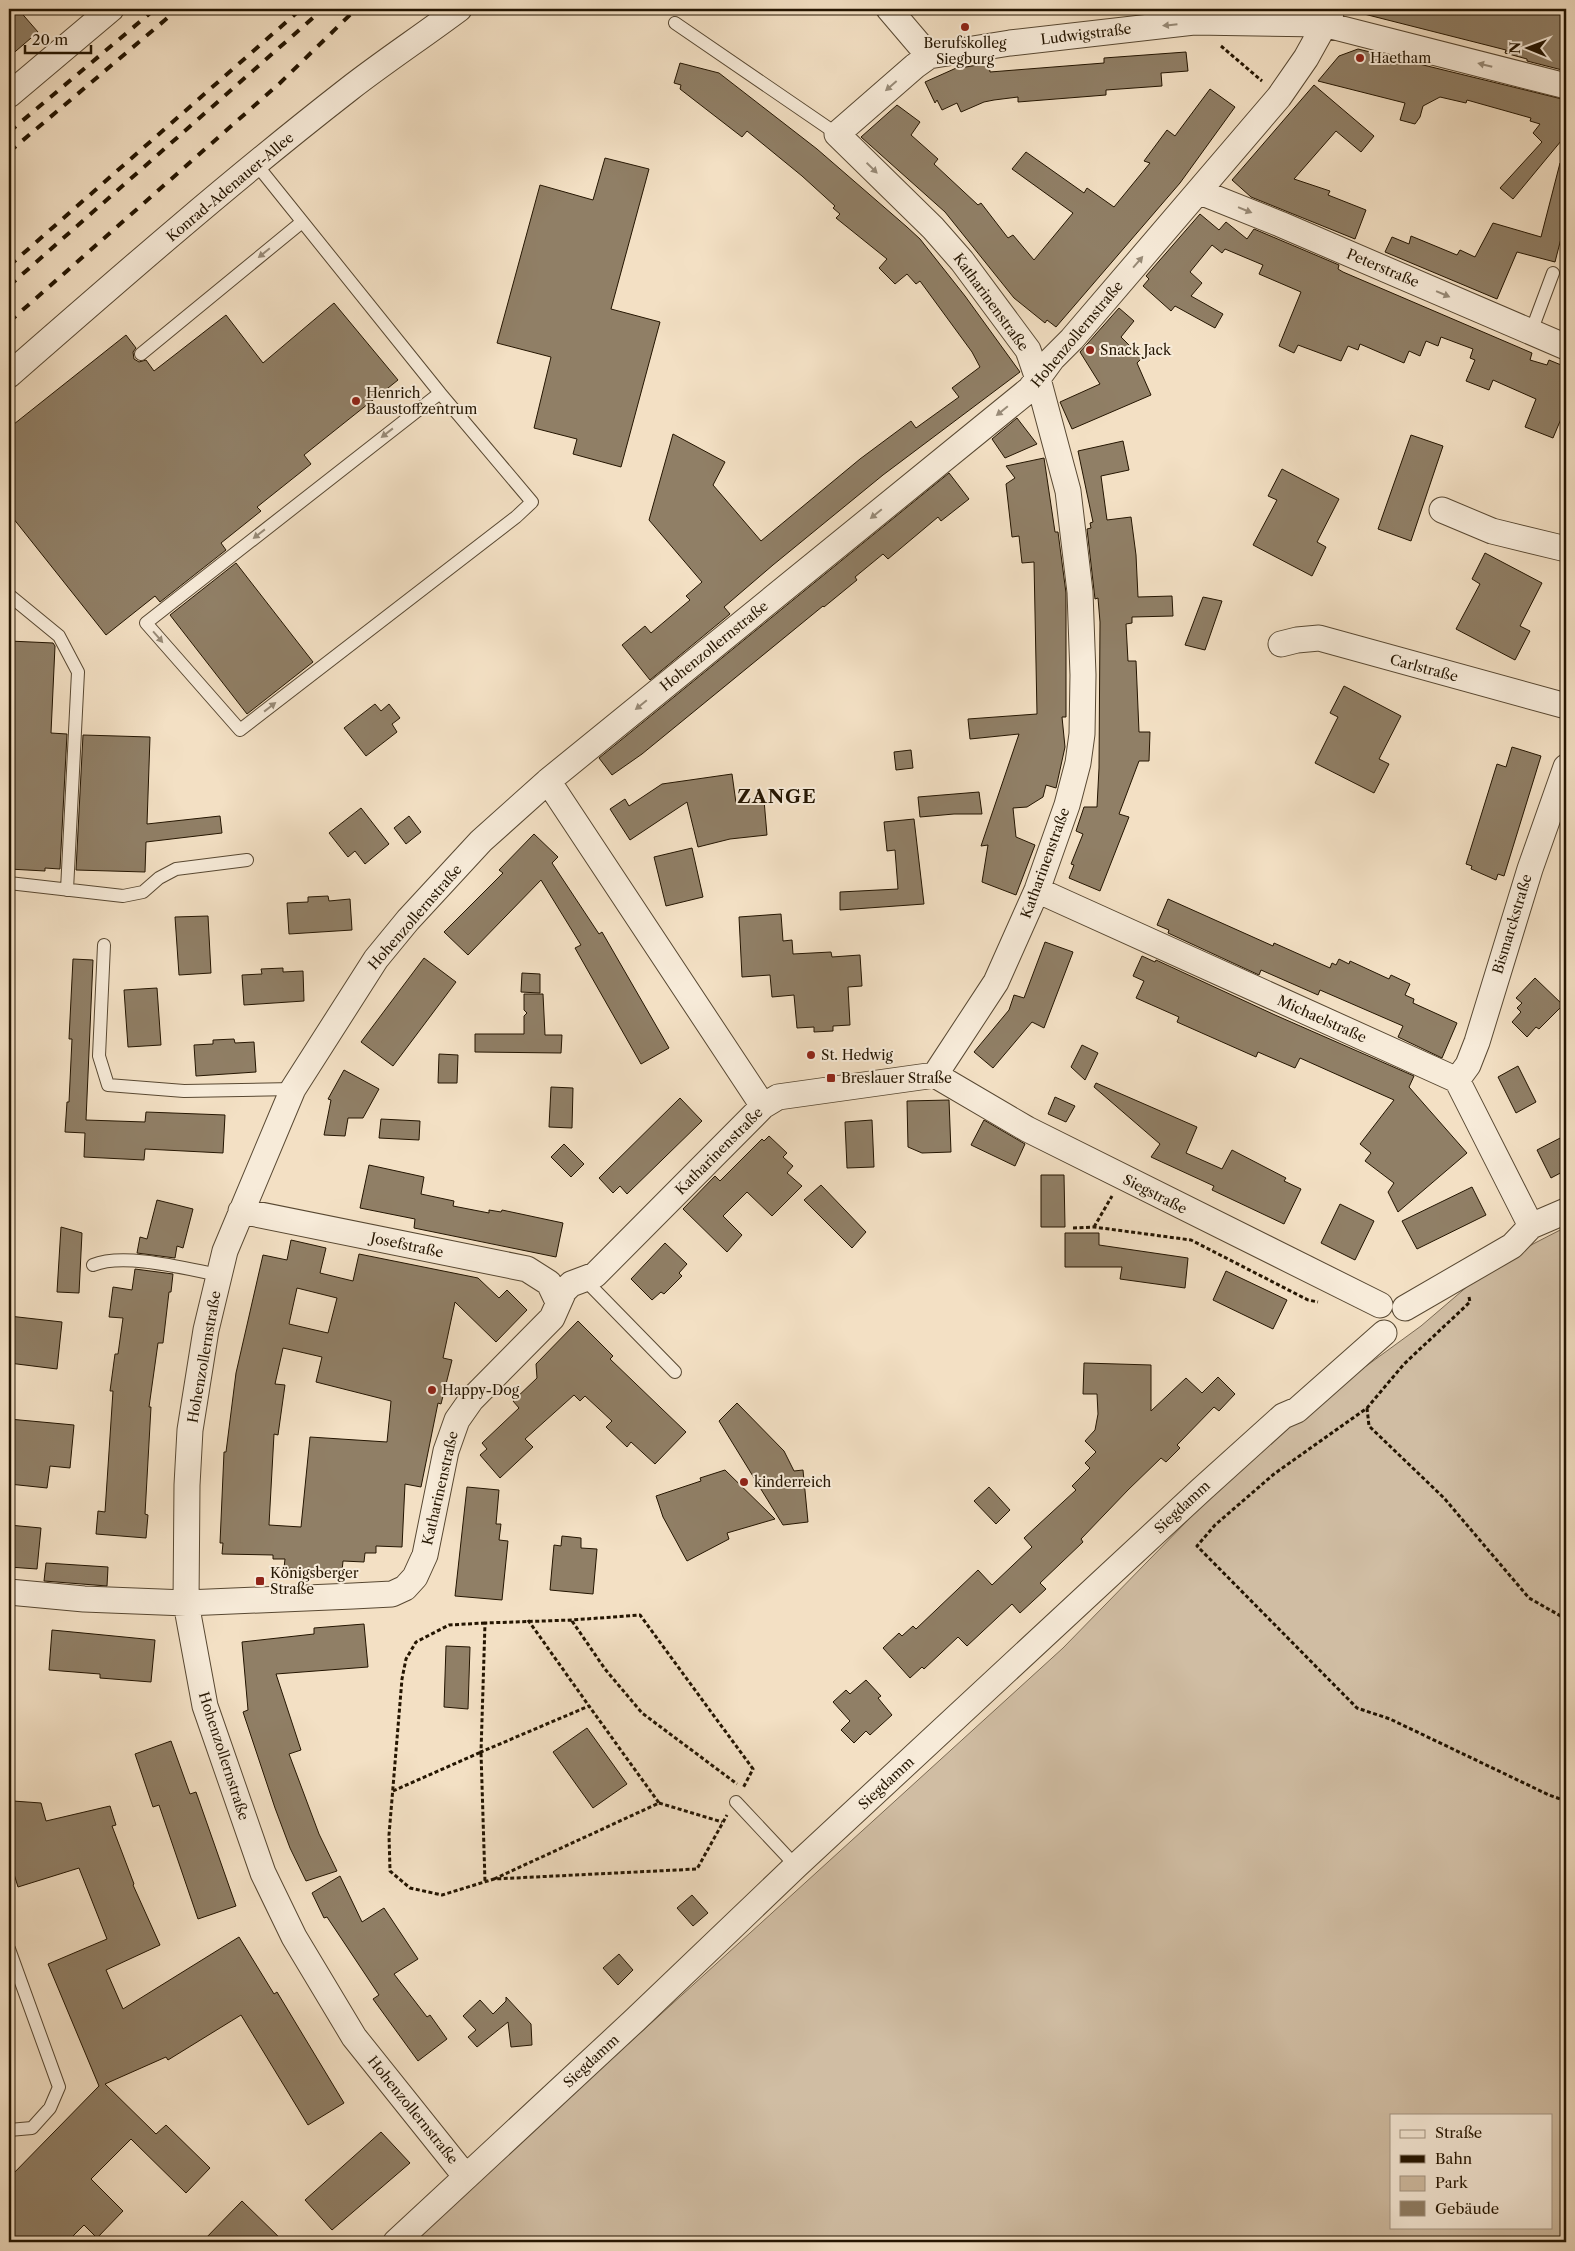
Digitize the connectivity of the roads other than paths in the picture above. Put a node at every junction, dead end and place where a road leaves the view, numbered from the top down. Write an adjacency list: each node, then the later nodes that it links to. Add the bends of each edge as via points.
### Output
1 (111, 9): 9 (street)
2 (459, 9): 11 (street, Konrad-Adenauer-Allee, via 350,89)
3 (888, 9): 7 (street)
4 (1328, 16): 5 (street, Ludwigstraße, one-way to 5, via 1194,22); 8 (street, Ludwigstraße, one-way to 4); 12 (street, Hohenzollernstraße, via 1306,58 1279,97)
5 (1112, 20): 7 (street, Ludwigstraße)
6 (676, 23): 10 (lane, Katharinenstraße)
7 (929, 56): 10 (street, Ludwigstraße, one-way to 10)
8 (1566, 86)
9 (9, 95)
10 (837, 134): 19 (street, Katharinenstraße, one-way to 19, via 962,261 1028,350)
11 (256, 164): 13 (lane); 18 (street, Konrad-Adenauer-Allee)
12 (1200, 192): 15 (street, Peterstraße, one-way to 15); 19 (street, Hohenzollernstraße, one-way to 12, via 1052,358)
13 (302, 222): 17 (lane, one-way to 17); 20 (lane)
14 (1553, 273): 15 (lane)
15 (1530, 332): 16 (street, Peterstraße)
16 (1566, 347)
17 (141, 354)
18 (9, 375)
19 (1038, 379): 27 (street, Hohenzollernstraße, one-way to 27); 31 (street, Katharinenstraße, via 1068,491 1080,592 1083,675 1078,763)
20 (440, 394): 20 (lane, one-way to 20, via 146,623 240,730 532,502)
21 (1442, 510): 22 (street, via 1492,531)
22 (1566, 549)
23 (9, 595): 30 (lane, via 59,636 78,672)
24 (1281, 644): 25 (street, Carlstraße, via 1319,638)
25 (1566, 706)
26 (1566, 767): 34 (street, Bismarckstraße, via 1530,869 1477,1042 1468,1065)
27 (548, 781): 35 (street, Hohenzollernstraße, via 481,841 381,953); 36 (street)
28 (247, 860): 30 (lane, via 176,869 159,878 144,892 124,896)
29 (9, 883): 30 (lane)
30 (68, 890)
31 (1037, 890): 33 (street, Katharinenstraße, via 996,982); 34 (street, Michaelstraße)
32 (104, 945): 35 (lane, via 99,1056 108,1085 184,1091)
33 (935, 1075): 36 (street, Katharinenstraße, via 778,1097); 44 (street, Siegstraße, via 1027,1129)
34 (1457, 1080): 39 (street)
35 (293, 1089): 37 (street, Hohenzollernstraße)
36 (763, 1106): 42 (street, Katharinenstraße, via 595,1275)
37 (241, 1210): 41 (street, Hohenzollernstraße, via 225,1251); 43 (street, Josefstraße, via 527,1269 549,1283)
38 (1566, 1212): 39 (street)
39 (1531, 1226): 45 (street, via 1512,1246)
40 (93, 1264): 41 (lane, via 126,1260)
41 (220, 1275): 49 (street, Hohenzollernstraße, via 206,1330 190,1430)
42 (585, 1280): 43 (street, Katharinenstraße, via 571,1284); 47 (lane)
43 (558, 1302): 49 (street, Katharinenstraße, via 552,1318 471,1400 457,1420 446,1451 422,1565 405,1588 392,1594)
44 (1380, 1305): 45 (street, via 1391,1300); 46 (street, via 1374,1316 1378,1329)
45 (1405, 1308): 46 (street, via 1408,1317 1403,1330 1394,1334)
46 (1384, 1333): 51 (street, Siegdamm, via 1201,1490)
47 (675, 1372)
48 (9, 1592): 49 (street)
49 (186, 1603): 54 (street, Hohenzollernstraße, via 205,1706 257,1856 278,1905 354,2037)
50 (736, 1802): 51 (lane)
51 (796, 1866): 54 (street, Siegdamm)
52 (9, 1949): 53 (lane, via 60,2087 50,2108 32,2128)
53 (9, 2130)
54 (466, 2176): 55 (street, Siegdamm)
55 (396, 2242)

